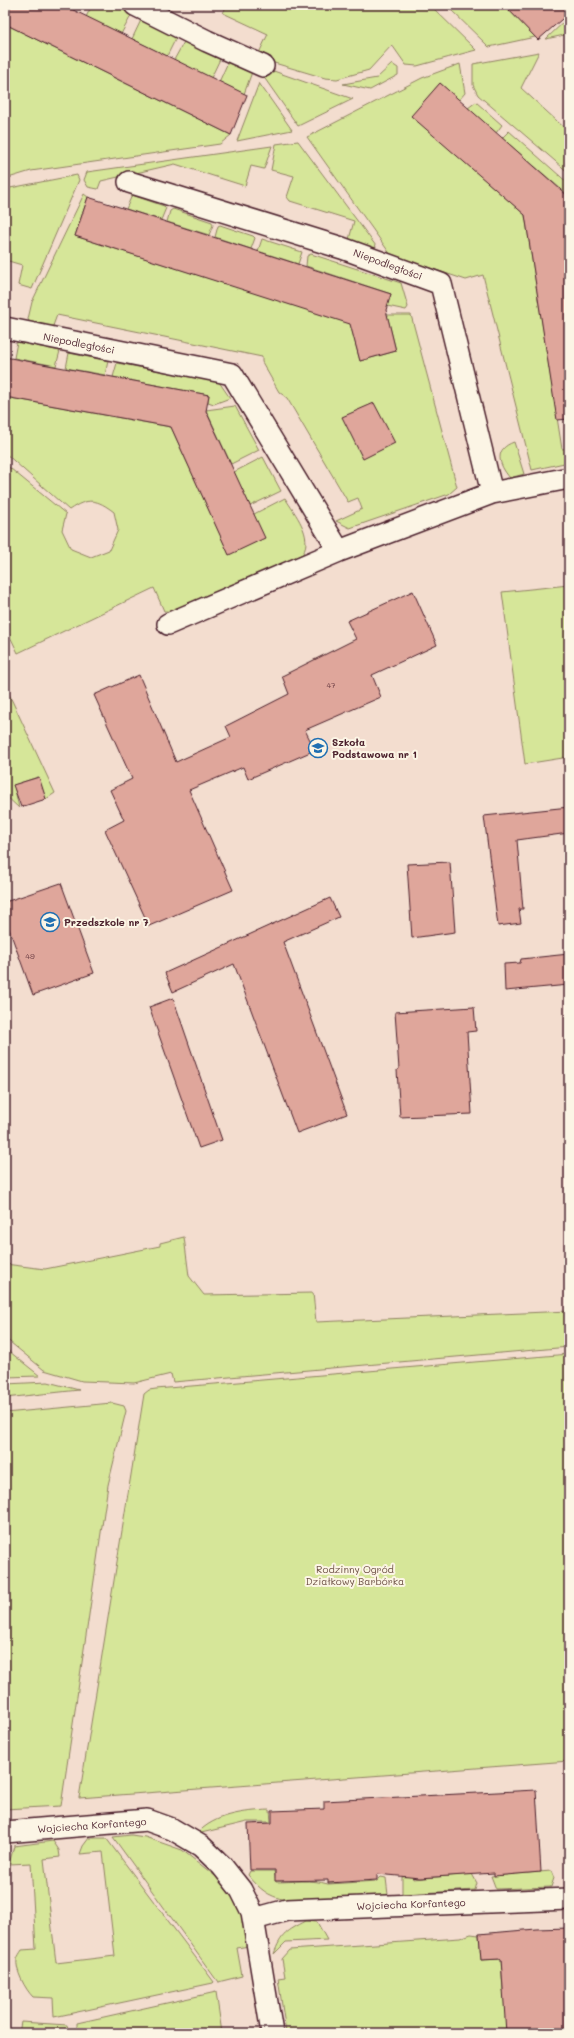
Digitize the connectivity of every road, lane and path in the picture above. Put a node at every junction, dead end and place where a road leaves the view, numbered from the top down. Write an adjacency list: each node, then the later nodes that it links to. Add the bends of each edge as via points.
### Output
1 (135, 5): 2 (street)
2 (262, 66)
3 (129, 182): 6 (street, Niepodległości, via 342,248 440,284)
4 (5, 328): 7 (street, Niepodległości, via 232,374)
5 (569, 478): 6 (street)
6 (492, 493): 7 (street)
7 (339, 551): 8 (street)
8 (168, 624)
9 (5, 1832): 11 (street, Wojciecha Korfantego, via 147,1820 172,1829 201,1846 222,1866 241,1890)
10 (569, 1899): 11 (street, Wojciecha Korfantego, via 287,1910)
11 (254, 1919): 12 (street, Wojciecha Korfantego)
12 (272, 2033)

